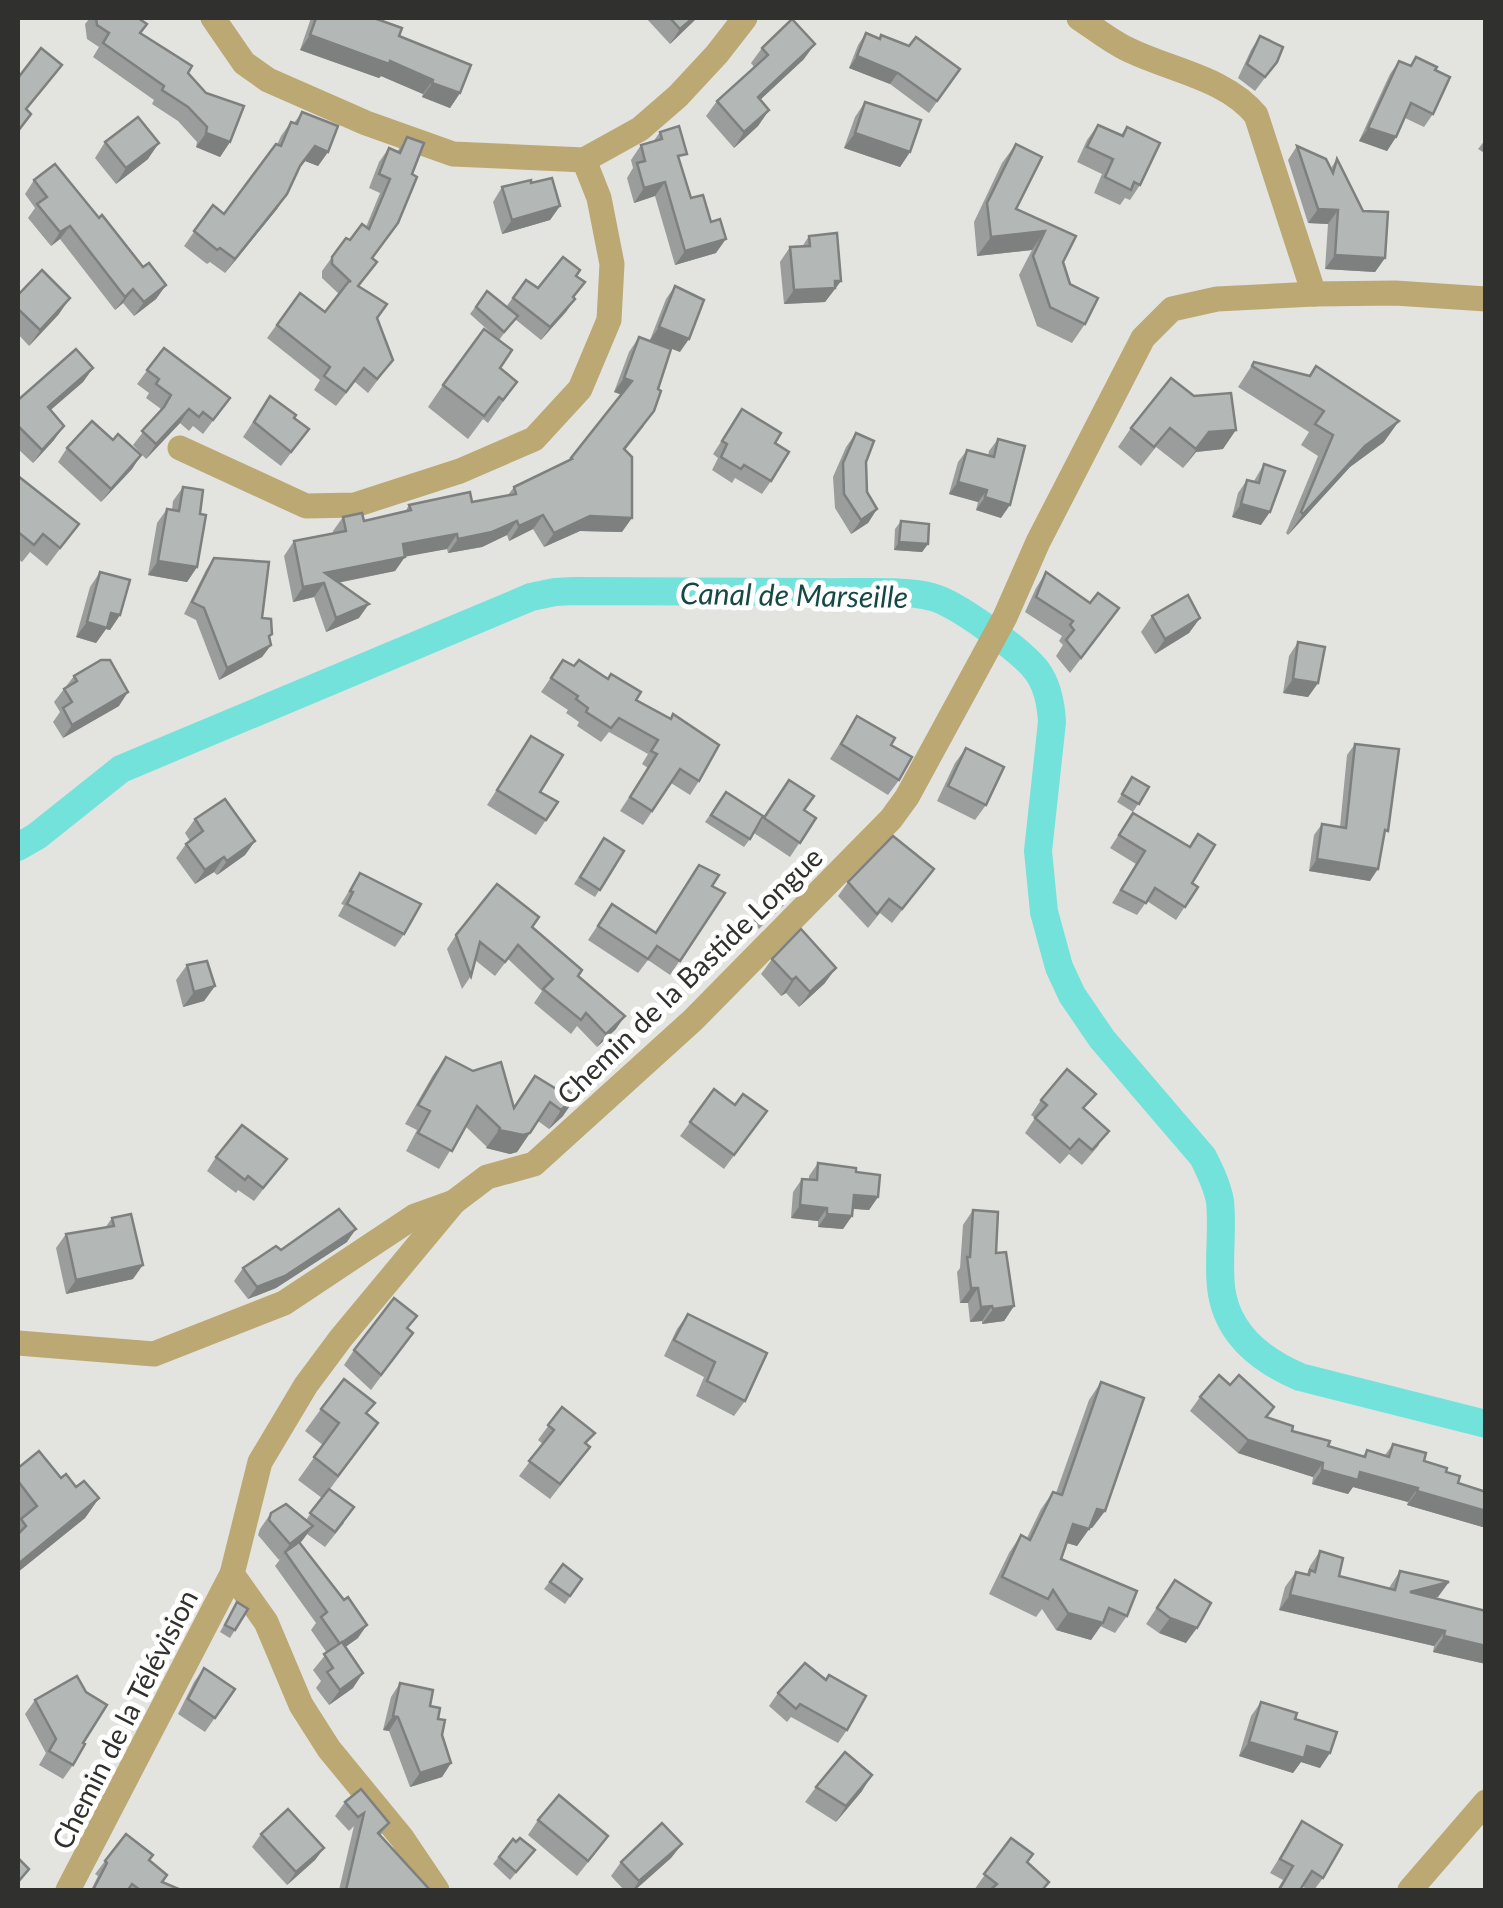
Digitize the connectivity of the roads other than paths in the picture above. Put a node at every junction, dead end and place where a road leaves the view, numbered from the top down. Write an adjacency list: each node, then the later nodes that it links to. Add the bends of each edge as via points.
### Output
1 (213, 18): 4 (street, via 244,63 268,80 366,124 453,154)
2 (745, 18): 4 (street, via 678,96 640,129)
3 (1079, 18): 5 (street, via 1124,48 1244,100 1256,115)
4 (584, 160): 7 (street, via 612,264 609,320 580,389 534,439 354,505 306,506)
5 (1314, 294): 6 (street, Chemin de la Bastide Longue); 8 (street, Chemin de la Bastide Longue, via 1217,298 1172,309 1143,338 985,656 891,820 693,1020 534,1164 487,1177)
6 (1486, 299)
7 (180, 448)
8 (454, 1202): 9 (street, via 415,1216 284,1303 154,1354); 10 (street, Chemin de la Bastide Longue, via 341,1338 287,1416 260,1462)
9 (18, 1343)
10 (232, 1574): 12 (street, Chemin de la Télévision); 13 (street, via 266,1622 301,1705 329,1750)
11 (1486, 1802): 14 (street)
12 (68, 1890)
13 (437, 1890)
14 (1410, 1890)

